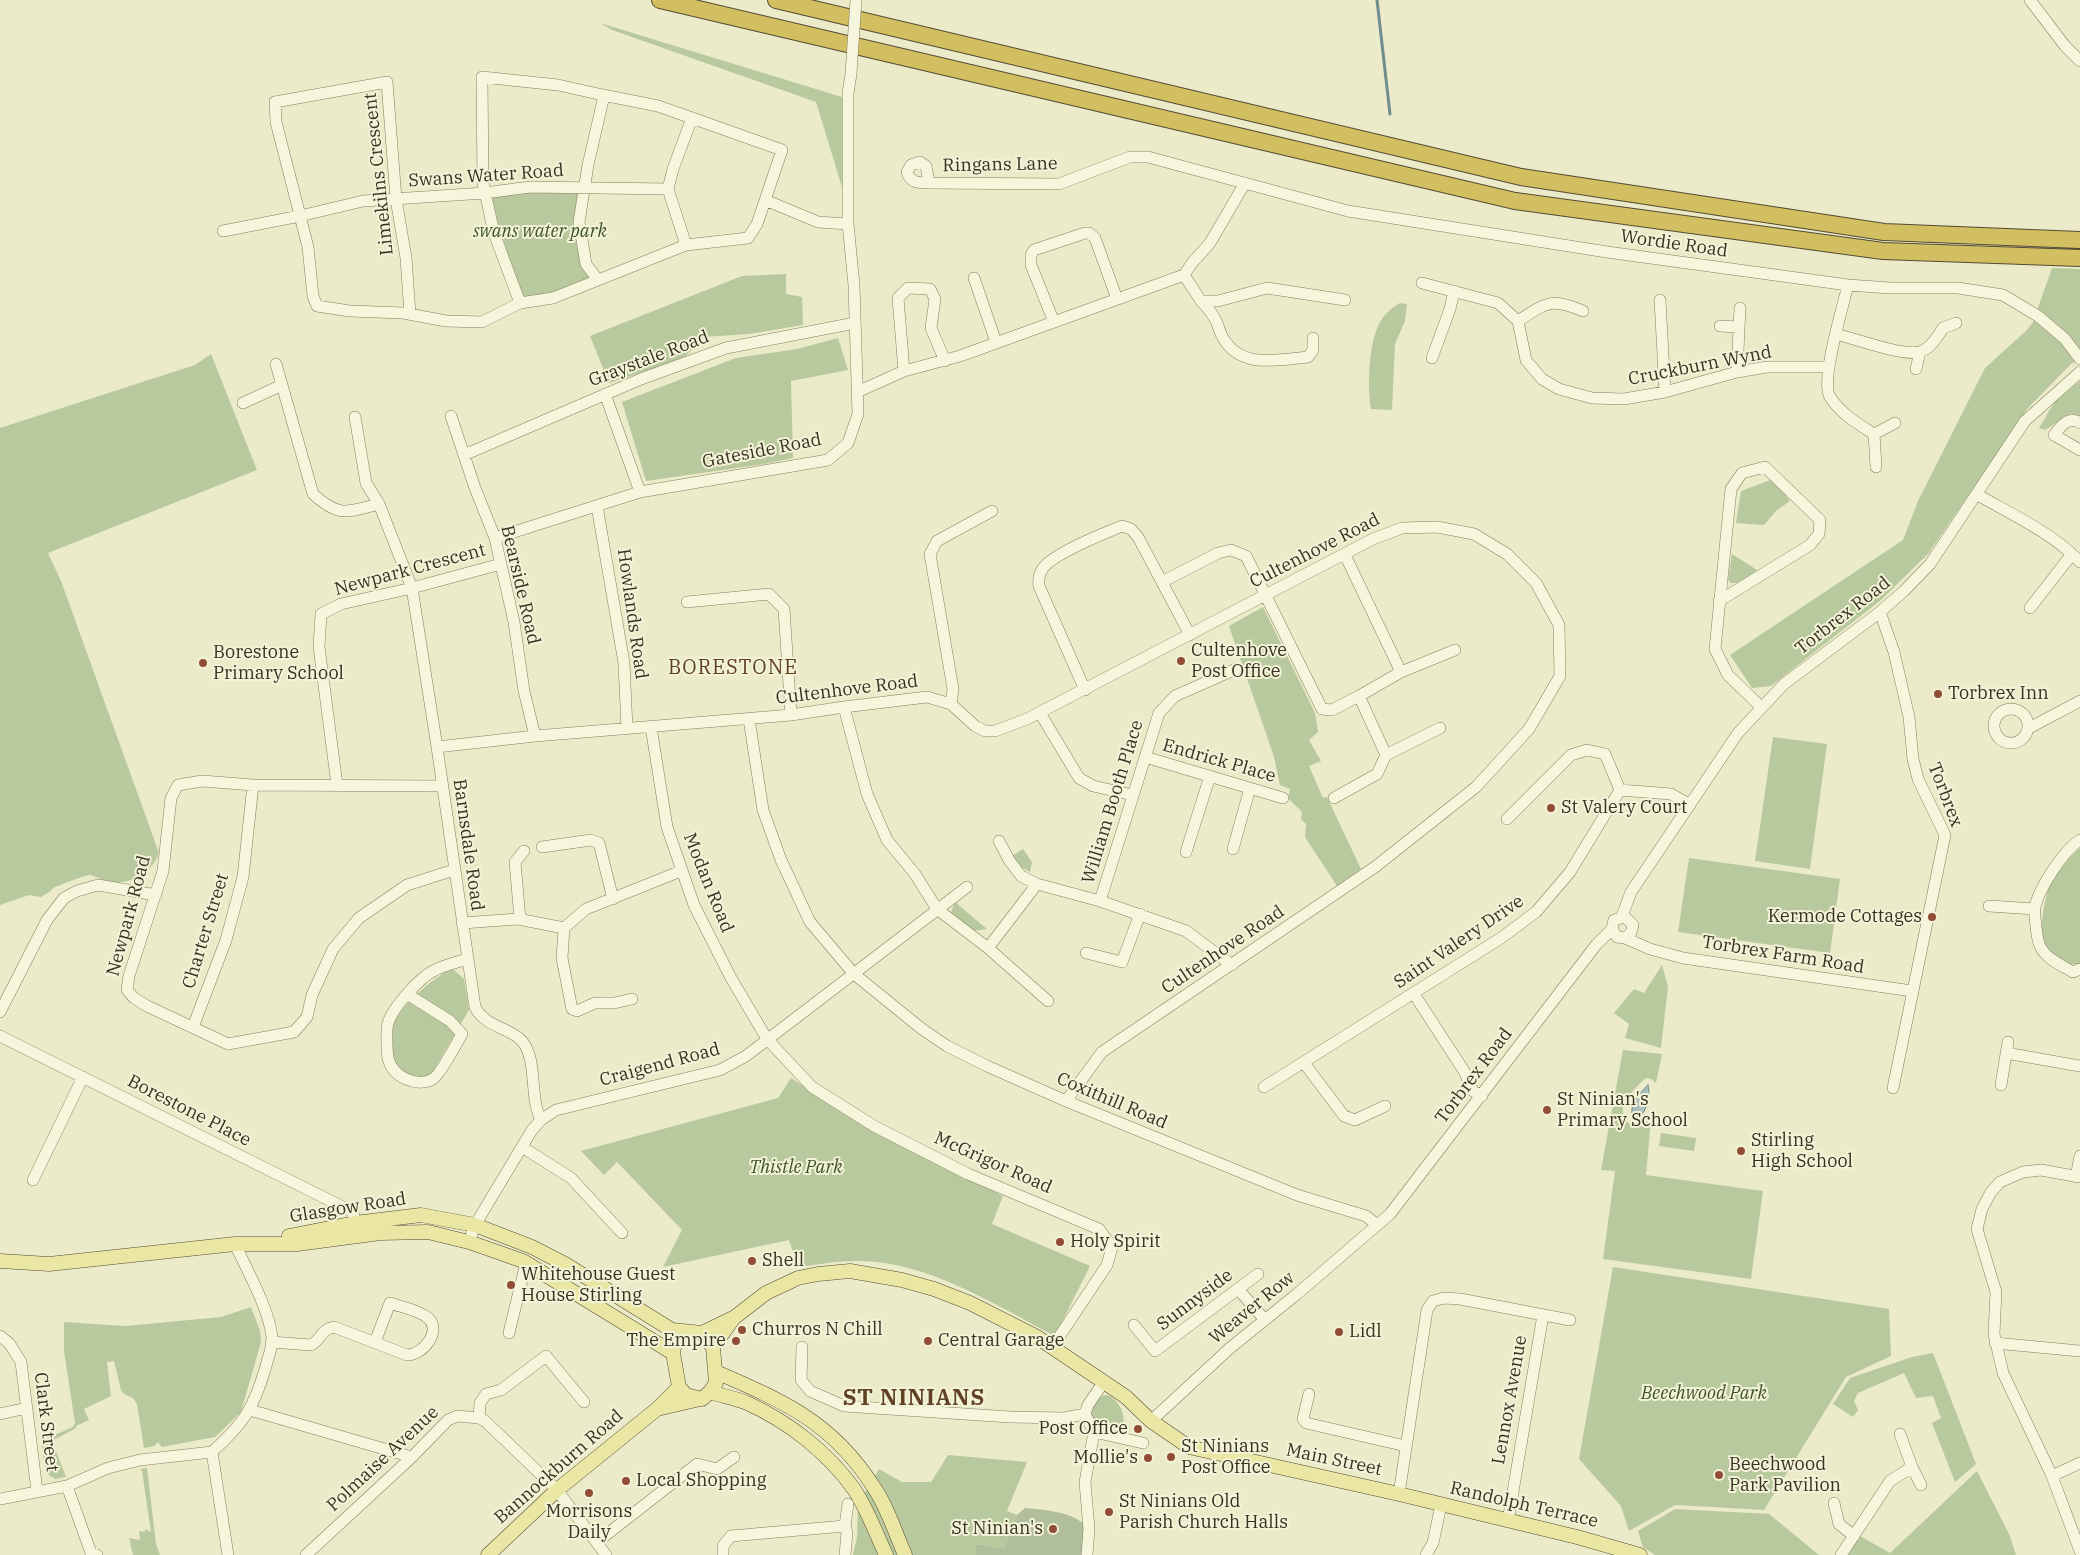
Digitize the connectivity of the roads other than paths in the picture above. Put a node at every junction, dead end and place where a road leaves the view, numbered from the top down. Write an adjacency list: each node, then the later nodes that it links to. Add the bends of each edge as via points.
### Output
1 (660, 0): 20 (highway, via 1515,201 1883,251)
2 (776, 0): 18 (highway, via 1522,177 1884,232)
3 (856, 0): 16 (street, Gateside Road, bridge, via 848,93)
4 (2030, 0): 5 (street)
5 (2080, 61)
6 (603, 96): 7 (street, via 658,106); 10 (street); 12 (street, via 558,85 482,77)
7 (692, 118): 11 (street); 14 (street, via 782,150)
8 (929, 183): 9 (street, Ringans Lane, via 1059,184 1130,157 1148,157)
9 (1245, 183): 21 (street, via 1210,243); 25 (street, Wordie Road, via 1348,211)
10 (584, 187): 11 (street, Swans Water Road); 12 (street, Swans Water Road, via 530,187); 23 (street, via 579,222 582,243 586,264)
11 (668, 189): 19 (street)
12 (485, 193): 13 (street, Swans Water Road); 31 (street, via 494,234)
13 (396, 200): 15 (street, Swans Water Road, via 363,201); 15 (street, Limekilns Crescent, via 387,82 356,86 275,102 276,122); 34 (street, Limekilns Crescent, via 406,258)
14 (765, 200): 16 (street, via 818,222); 19 (street, via 748,238)
15 (300, 216): 17 (street, Swans Water Road); 34 (street, Limekilns Crescent, via 317,306)
16 (848, 224): 37 (street, Gateside Road)
17 (223, 231)
18 (2080, 240)
19 (686, 245): 23 (street)
20 (2080, 258)
21 (1184, 275): 27 (street); 30 (street)
22 (974, 278): 43 (street)
23 (598, 280): 31 (street, via 553,298)
24 (1422, 283): 26 (street)
25 (1848, 285): 41 (street); 46 (street, Wordie Road, via 1958,288 2003,295 2038,316 2065,339)
26 (1454, 291): 35 (street, via 1498,303); 45 (street)
27 (1117, 299): 36 (street); 36 (street, via 1095,238 1089,233 1034,250 1031,265)
28 (1345, 300): 30 (street, via 1267,288 1218,301)
29 (1660, 300): 56 (street)
30 (1201, 301): 42 (street, via 1211,312 1229,348 1244,358 1308,357 1313,350)
31 (520, 303): 34 (street, via 482,322 446,321)
32 (1740, 308): 40 (street)
33 (1583, 311): 35 (street, via 1566,304 1546,303)
34 (410, 314)
35 (1518, 321): 56 (street, Cruckburn Wynd, via 1526,360 1542,379 1559,389 1592,398 1624,399)
36 (1054, 322): 43 (street)
37 (855, 323): 55 (street, Gateside Road); 57 (street, Graystale Road, via 726,348)
38 (1956, 323): 44 (street, via 1943,328 1935,342)
39 (1720, 326): 40 (street)
40 (1739, 327): 52 (street)
41 (1836, 334): 44 (street, via 1900,351); 49 (street)
42 (1313, 338)
43 (996, 342): 47 (street)
44 (1920, 352): 50 (street)
45 (1432, 358)
46 (2080, 359)
47 (945, 361): 51 (street); 51 (street, via 931,328 936,299 930,289 908,288 898,298)
48 (276, 364): 54 (street)
49 (1828, 367): 52 (street, Cruckburn Wynd, via 1767,367); 63 (street, via 1829,396 1847,416)
50 (1916, 369)
51 (904, 371): 55 (street)
52 (1737, 372): 56 (street, Cruckburn Wynd)
53 (2080, 372): 68 (street, Torbrex Road, via 2025,421)
54 (282, 385): 58 (street); 69 (street, via 313,494 328,508 346,512)
55 (858, 392): 67 (street, Gateside Road, via 858,414 848,443 828,460)
56 (1665, 392)
57 (605, 394): 65 (street, Graystale Road); 67 (street)
58 (243, 403)
59 (451, 416): 65 (street, Bearside Road)
60 (355, 417): 69 (street, Barnsdale Road, via 366,483)
61 (2080, 422): 64 (street, via 2069,420 2054,435)
62 (1895, 423): 63 (street)
63 (1874, 434): 66 (street)
64 (2080, 450)
65 (464, 454): 72 (street, Bearside Road)
66 (1876, 467)
67 (640, 492): 70 (street, Gateside Road)
68 (1978, 495): 74 (street); 82 (street, Torbrex Road, via 1930,564)
69 (379, 504): 77 (street, Barnsdale Road)
70 (597, 506): 72 (street, Gateside Road); 99 (street, Howlands Road, via 624,663)
71 (992, 511): 90 (street, via 937,541 930,554 953,689)
72 (495, 538): 75 (street, Bearside Road)
73 (1345, 555): 78 (street, Cultenhove Road); 86 (street); 141 (street, Cultenhove Road, via 1402,528 1437,527 1474,534 1508,554 1536,583 1559,625 1560,676 1529,729 1476,787 1375,867)
74 (2076, 558): 81 (street)
75 (501, 564): 77 (street, Newpark Crescent); 100 (street, Bearside Road)
76 (1162, 582): 78 (street, via 1218,552 1231,550 1246,556); 83 (street); 87 (street, via 1138,537 1131,529 1122,526 1077,546 1042,569 1039,586)
77 (412, 588): 101 (street, Barnsdale Road); 106 (street, Newpark Crescent, via 341,604 321,614 319,647)
78 (1264, 596): 83 (street, Cultenhove Road); 88 (street, via 1322,709 1332,710)
79 (1719, 601): 79 (street, via 1810,545 1819,534 1820,520 1765,467 1742,473 1731,490); 92 (street, via 1715,649 1728,675)
80 (687, 602): 94 (street, via 770,594 784,609)
81 (2030, 608)
82 (1880, 612): 92 (street, Torbrex Road, via 1784,684); 144 (street, Torbrex, via 1894,652 1909,717 1918,779 1945,835)
83 (1190, 635): 87 (street, Cultenhove Road)
84 (1455, 650): 86 (street)
85 (1236, 669): 103 (street, William Booth Place, via 1175,696 1159,713)
86 (1402, 672): 88 (street)
87 (1085, 690): 93 (street, Cultenhove Road)
88 (1359, 696): 102 (street)
89 (2080, 701): 98 (street)
90 (951, 704): 91 (street, Cultenhove Road, via 927,697); 93 (street, Cultenhove Road, via 975,726 995,731)
91 (844, 706): 94 (street, Cultenhove Road); 129 (street, via 867,794 888,840 915,874)
92 (1761, 707): 113 (street, Torbrex Road, via 1738,733)
93 (1040, 713): 110 (street, via 1080,778 1093,786)
94 (791, 715): 95 (street, Cultenhove Road)
95 (749, 719): 96 (street, Cultenhove Road); 143 (street, Coxithill Road, via 763,810 781,860 810,922)
96 (650, 727): 99 (street, Cultenhove Road); 122 (street, Modan Road, via 667,827)
97 (1440, 728): 102 (street)
98 (2029, 728)
99 (627, 729): 100 (street, Cultenhove Road)
100 (535, 736): 101 (street, Cultenhove Road)
101 (437, 747): 107 (street, Barnsdale Road)
102 (1386, 755): 112 (street, via 1377,774)
103 (1145, 758): 104 (street, Endrick Place); 110 (street, William Booth Place)
104 (1210, 776): 108 (street, Endrick Place); 120 (street)
105 (253, 785): 106 (street, Newpark Road); 125 (street, Newpark Road, via 202,781 178,785 171,798 163,871); 150 (street, Charter Street, via 243,877 226,940)
106 (337, 785): 107 (street, Newpark Road)
107 (442, 786): 121 (street, Barnsdale Road)
108 (1250, 788): 111 (street, Endrick Place); 118 (street)
109 (1620, 790): 113 (street, via 1671,794); 114 (street, via 1605,754 1587,750 1570,755); 146 (street, Saint Valery Drive, via 1570,872 1536,912)
110 (1133, 794): 127 (street, William Booth Place)
111 (1283, 798)
112 (1334, 798)
113 (1690, 805): 133 (street, Torbrex Road, via 1631,892)
114 (1507, 819)
115 (2080, 840): 130 (street, via 2056,866)
116 (999, 841): 123 (street, via 1021,876)
117 (542, 847): 126 (street, via 591,840 599,843)
118 (1233, 849)
119 (524, 851): 132 (street, via 516,862)
120 (1186, 852)
121 (454, 870): 134 (street, Barnsdale Road); 150 (street, Newpark Road, via 407,885 359,918 333,949 312,995 307,1017 294,1032 228,1044)
122 (681, 871): 126 (street); 152 (street, Modan Road, via 694,906)
123 (1036, 884): 127 (street); 137 (street)
124 (967, 887): 129 (street, Craigend Road)
125 (156, 895): 149 (street, via 98,885 64,898 47,920); 150 (street, Newpark Road, via 127,990 134,998)
126 (613, 899): 135 (street, via 586,909)
127 (1100, 901): 131 (street)
128 (1989, 906): 130 (street)
129 (936, 909): 137 (street); 143 (street, Craigend Road)
130 (2035, 909): 142 (street, via 2040,946 2054,962 2073,972)
131 (1140, 914): 139 (street, via 1122,962); 141 (street, via 1186,931)
132 (520, 919): 134 (street); 135 (street)
133 (1628, 920): 136 (street, Torbrex Road, via 1632,933); 136 (street, Torbrex Road, via 1614,920); 138 (street)
134 (462, 923): 140 (street, Barnsdale Road)
135 (564, 928): 147 (street, via 562,958 572,1009 576,1012 595,1004)
136 (1618, 934): 138 (street, Torbrex Farm Road); 161 (street, Torbrex Road, via 1596,945)
137 (988, 948): 148 (street)
138 (1650, 949): 144 (street, Torbrex Farm Road, via 1684,958)
139 (1086, 953)
140 (468, 959): 145 (street, via 434,970); 164 (street, Barnsdale Road, via 475,1008 489,1022 522,1041 530,1056 535,1104)
141 (1232, 965): 162 (street, Cultenhove Road, via 1102,1052)
142 (2080, 969)
143 (854, 974): 152 (street, Craigend Road); 162 (street, Coxithill Road, via 947,1046)
144 (1912, 991): 160 (street, Torbrex)
145 (407, 994): 145 (street, via 450,1021 462,1034 435,1078 424,1082 410,1082 396,1072 388,1059 388,1024)
146 (1414, 994): 155 (street, Saint Valery Drive); 161 (street, via 1464,1071 1473,1091)
147 (632, 999)
148 (1048, 1001)
149 (0, 1012)
150 (193, 1026)
151 (0, 1036): 157 (street, Borestone Place)
152 (767, 1039): 164 (street, Craigend Road, via 746,1056 720,1070 556,1110); 194 (street, McGrigor Road, via 812,1087 874,1126 968,1174 1099,1229 1112,1247 1107,1264)
153 (2008, 1042): 154 (street)
154 (2006, 1054): 156 (street); 158 (street)
155 (1304, 1063): 159 (street, Saint Valery Drive); 163 (street, via 1344,1116 1355,1120)
156 (2080, 1066)
157 (83, 1077): 168 (street); 169 (street, Borestone Place, via 353,1212)
158 (2001, 1085)
159 (1264, 1087)
160 (1893, 1088)
161 (1482, 1096): 170 (street, Torbrex Road, via 1390,1214)
162 (1066, 1101): 170 (street, Coxithill Road, via 1297,1195 1366,1216)
163 (1385, 1106)
164 (541, 1120): 165 (street)
165 (522, 1147): 171 (street); 173 (street, via 571,1178)
166 (2080, 1156): 167 (street)
167 (2078, 1177): 192 (street, via 2041,1170 2023,1172 2000,1182 1990,1192 1978,1228 1996,1292)
168 (33, 1180)
169 (355, 1223): 171 (main road, Glasgow Road, via 421,1214); 172 (street); 175 (main road, Glasgow Road)
170 (1376, 1224): 183 (street, Weaver Row)
171 (475, 1225): 174 (street); 186 (main road, Glasgow Road, via 540,1251 672,1330)
172 (380, 1233): 174 (main road, Glasgow Road, via 428,1232); 175 (main road, Glasgow Road, via 297,1244)
173 (622, 1233)
174 (469, 1242): 178 (main road, Glasgow Road)
175 (257, 1243): 176 (main road, Glasgow Road)
176 (236, 1244): 177 (main road, Glasgow Road, via 50,1264); 190 (street, via 268,1320)
177 (0, 1261)
178 (526, 1263): 187 (street); 197 (main road, Glasgow Road)
179 (1258, 1274): 180 (street, Sunnyside)
180 (1238, 1289): 183 (street); 185 (street, Sunnyside, via 1156,1351)
181 (1542, 1315): 184 (street); 214 (street, via 1460,1300 1444,1298 1433,1301 1427,1310); 230 (street, Lennox Avenue)
182 (735, 1317): 188 (main road); 194 (main road, Main Street, via 766,1293 798,1278 850,1272 934,1289 970,1303); 195 (main road)
183 (1265, 1320): 210 (street, Weaver Row)
184 (1570, 1320)
185 (1134, 1325)
186 (688, 1332): 188 (main road); 197 (main road, via 675,1342)
187 (509, 1333)
188 (702, 1333): 195 (main road)
189 (0, 1336): 204 (street, Clark Street, via 9,1343 21,1362)
190 (271, 1342): 191 (street, via 311,1345 323,1331 334,1327); 206 (street, via 260,1388)
191 (375, 1342): 191 (street, via 390,1303 424,1315 432,1324 426,1346 415,1354 407,1355)
192 (1994, 1343): 196 (street); 220 (street, via 2003,1373)
193 (802, 1346): 208 (street, via 801,1380 810,1390 844,1406 1064,1418)
194 (1053, 1346): 199 (main road, Main Street)
195 (712, 1348): 198 (main road)
196 (2080, 1350)
197 (673, 1353): 200 (main road)
198 (716, 1372): 202 (main road, via 716,1384); 244 (main road, via 805,1415 826,1430 849,1453 874,1487)
199 (1103, 1383): 208 (street); 210 (main road, Main Street, via 1126,1397)
200 (679, 1387): 202 (main road, via 686,1395); 205 (main road, Bannockburn Road)
201 (1310, 1394): 214 (street, via 1303,1419 1306,1423)
202 (706, 1395): 205 (main road, Bannockburn Road); 243 (main road, via 746,1402 792,1428 809,1442 854,1490)
203 (584, 1402): 209 (street, via 546,1356 501,1390 486,1394 480,1403)
204 (27, 1408): 207 (street); 224 (street, Clark Street)
205 (656, 1409): 223 (main road, Bannockburn Road)
206 (250, 1410): 215 (street, via 230,1436); 216 (street)
207 (0, 1414)
208 (1085, 1414): 211 (street)
209 (478, 1418): 216 (street, Polmaise Avenue, via 457,1416 448,1420); 223 (street, via 485,1421)
210 (1152, 1421): 225 (main road, Main Street, via 1189,1448)
211 (1094, 1432): 213 (street); 245 (street, via 1085,1482 1090,1529)
212 (1900, 1434): 219 (street)
213 (1143, 1443)
214 (1406, 1446): 225 (street)
215 (212, 1452): 222 (street, via 140,1460 108,1468); 237 (street)
216 (412, 1456): 238 (street, Polmaise Avenue)
217 (734, 1458): 233 (street, via 717,1470 697,1464)
218 (2080, 1463): 220 (street)
219 (1912, 1467): 221 (street); 232 (street, via 1890,1481)
220 (2052, 1476): 235 (street)
221 (1922, 1485)
222 (67, 1486): 224 (street); 236 (street)
223 (556, 1490): 233 (street); 239 (main road, Bannockburn Road)
224 (37, 1491): 226 (street)
225 (1399, 1494): 229 (main road, Randolph Terrace)
226 (0, 1499)
227 (1834, 1503): 232 (street, via 1839,1524)
228 (848, 1504): 231 (street)
229 (1441, 1505): 230 (main road, Randolph Terrace); 246 (street, via 1433,1543)
230 (1508, 1521): 234 (main road, Randolph Terrace)
231 (845, 1526): 241 (street, via 731,1536 723,1546); 242 (street)
232 (1854, 1536): 248 (street)
233 (597, 1542): 240 (street)
234 (1599, 1549): 247 (main road, Randolph Terrace)
235 (2080, 1551)
236 (91, 1554)
237 (228, 1555)
238 (306, 1555)
239 (488, 1555)
240 (606, 1555)
241 (723, 1555)
242 (845, 1555)
243 (886, 1555)
244 (905, 1555)
245 (1086, 1555)
246 (1426, 1555)
247 (1640, 1555)
248 (1841, 1555)

